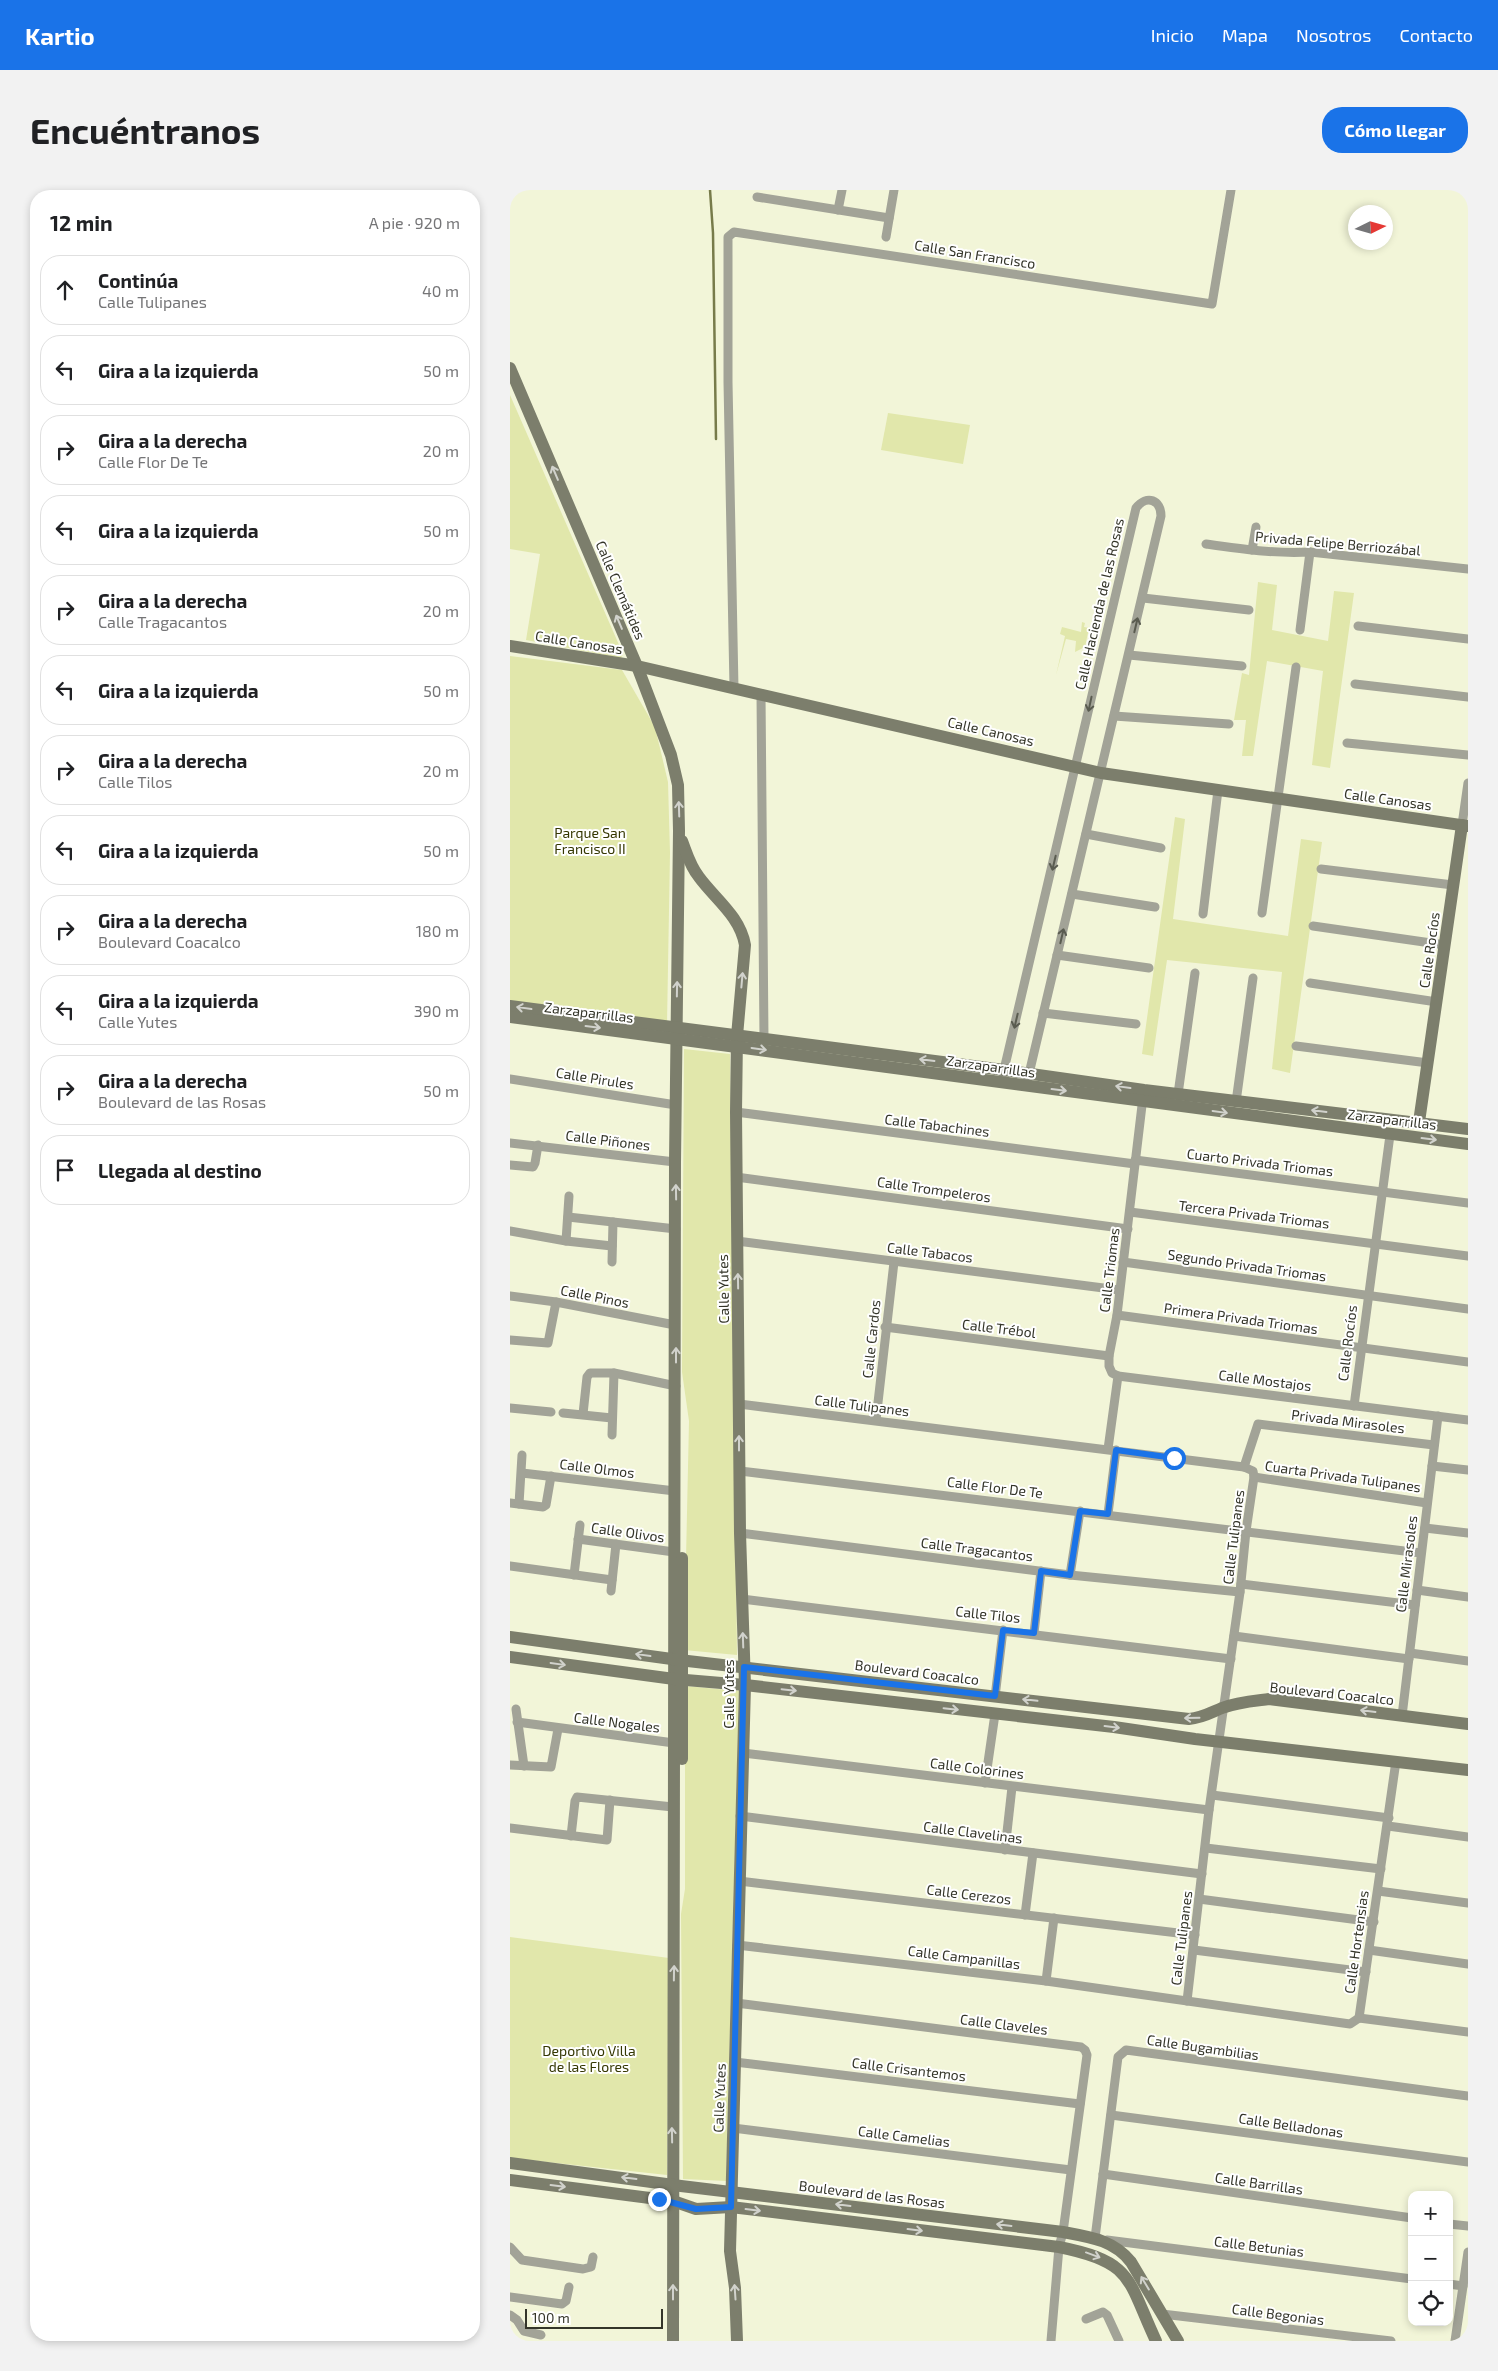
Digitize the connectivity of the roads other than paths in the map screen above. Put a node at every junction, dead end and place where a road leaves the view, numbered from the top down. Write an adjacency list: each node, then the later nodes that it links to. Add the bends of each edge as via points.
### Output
1 (842, 190): 6 (street)
2 (894, 190): 7 (street)
3 (1231, 190): 26 (street, Calle San Francisco, via 1212,304 734,232 728,237)
4 (773, 194): 5 (street); 6 (street)
5 (757, 197)
6 (838, 210): 7 (street)
7 (889, 218): 8 (street)
8 (886, 237)
9 (510, 368): 22 (main road, Calle Clemátides, one-way to 9)
10 (1256, 527): 12 (street)
11 (1206, 544): 12 (street, Privada Felipe Berriozábal)
12 (1252, 550): 13 (street, Privada Felipe Berriozábal)
13 (1310, 552): 14 (street, Privada Felipe Berriozábal); 18 (street)
14 (1468, 569)
15 (1142, 598): 16 (street); 21 (street, Calle Hacienda de las Rosas, one-way to 15); 33 (street, Calle Hacienda de las Rosas, one-way to 33, via 1161,516 1160,506 1151,499 1136,508)
16 (1249, 610)
17 (1358, 626): 19 (street)
18 (1300, 630)
19 (1468, 639)
20 (510, 646): 22 (main road, Calle Canosas)
21 (1129, 655): 23 (street); 29 (street, Calle Hacienda de las Rosas)
22 (637, 666): 26 (main road, Calle Canosas); 39 (main road, Calle Clemátides, one-way to 22, via 678,784 671,755)
23 (1242, 666)
24 (1296, 668): 37 (street)
25 (1354, 684): 28 (street)
26 (734, 688): 27 (main road, Calle Canosas)
27 (761, 694): 33 (main road, Calle Canosas); 61 (street)
28 (1468, 697)
29 (1114, 716): 30 (street); 34 (street, Calle Hacienda de las Rosas)
30 (1229, 724)
31 (1347, 744): 32 (street)
32 (1468, 755)
33 (1077, 766): 34 (main road, Calle Canosas); 66 (street, Calle Hacienda de las Rosas, one-way to 66)
34 (1101, 773): 36 (main road, Calle Canosas); 40 (street, Calle Hacienda de las Rosas)
35 (1468, 782): 38 (street, Calle Rocíos)
36 (1218, 790): 37 (main road, Calle Canosas); 47 (street)
37 (1277, 798): 38 (main road, Calle Canosas); 46 (street)
38 (1465, 825): 43 (main road, Calle Rocíos)
39 (680, 831): 60 (main road, Calle Clemátides, one-way to 39); 62 (main road, Calle Clemátides, one-way to 39, via 745,945 743,933 698,877 689,862)
40 (1086, 834): 41 (street); 44 (street, Calle Hacienda de las Rosas)
41 (1161, 848)
42 (1321, 869): 43 (street)
43 (1453, 885): 49 (main road, Calle Rocíos)
44 (1072, 894): 45 (street); 50 (street, Calle Hacienda de las Rosas, one-way to 44)
45 (1155, 906)
46 (1262, 913)
47 (1203, 914)
48 (1313, 926): 49 (street)
49 (1445, 945): 55 (main road, Calle Rocíos)
50 (1057, 955): 51 (street); 57 (street, Calle Hacienda de las Rosas)
51 (1149, 968)
52 (1195, 973): 69 (street)
53 (1253, 978): 71 (street)
54 (1310, 983): 55 (street)
55 (1436, 1002): 64 (main road, Calle Rocíos)
56 (510, 1006): 60 (main road, Zarzaparrillas, one-way to 56)
57 (1043, 1013): 59 (street); 65 (street, Calle Hacienda de las Rosas)
58 (510, 1017): 60 (main road, Zarzaparrillas, one-way to 60)
59 (1136, 1024)
60 (676, 1033): 62 (main road, Zarzaparrillas); 72 (main road)
61 (764, 1039): 62 (main road, Zarzaparrillas); 66 (main road, Zarzaparrillas, one-way to 61)
62 (737, 1041): 66 (main road, Zarzaparrillas, one-way to 66); 73 (main road, Calle Yutes)
63 (1296, 1046): 64 (street)
64 (1428, 1063): 74 (main road, Calle Rocíos)
65 (1028, 1073): 66 (main road, Zarzaparrillas); 68 (street, Calle Hacienda de las Rosas); 70 (main road, Zarzaparrillas, one-way to 65)
66 (1003, 1076): 68 (main road, Zarzaparrillas)
67 (510, 1079): 72 (street, Calle Pirules)
68 (1028, 1086): 70 (main road, Zarzaparrillas, one-way to 70)
69 (1178, 1094): 70 (main road, Zarzaparrillas); 71 (main road, Zarzaparrillas)
70 (1143, 1096): 76 (main road, Zarzaparrillas, one-way to 76); 81 (street, Calle Triomas)
71 (1236, 1102): 74 (main road, Zarzaparrillas, one-way to 71)
72 (676, 1105): 80 (main road)
73 (736, 1112): 81 (street, Calle Tabachines); 83 (main road, Calle Yutes)
74 (1419, 1122): 75 (main road, Zarzaparrillas)
75 (1468, 1129)
76 (1390, 1134): 78 (main road, Zarzaparrillas, one-way to 78); 84 (street, Calle Rocíos)
77 (510, 1142): 79 (street, Calle Piñones)
78 (1468, 1144)
79 (538, 1145): 80 (street, Calle Piñones); 82 (street, via 532,1167)
80 (675, 1162): 90 (main road, one-way to 80)
81 (1135, 1162): 84 (street, Cuarto Privada Triomas); 87 (street, Calle Triomas)
82 (510, 1165)
83 (736, 1177): 91 (street, Calle Trompeleros); 94 (main road, Calle Yutes)
84 (1382, 1192): 86 (street, Cuarto Privada Triomas); 95 (street, Calle Rocíos)
85 (569, 1196): 88 (street)
86 (1468, 1203)
87 (1130, 1212): 91 (street, Calle Triomas); 95 (street, Tercera Privada Triomas)
88 (568, 1217): 89 (street); 93 (street)
89 (613, 1222): 90 (street); 96 (street)
90 (676, 1229): 107 (main road)
91 (1128, 1229): 100 (street, Calle Triomas)
92 (510, 1231): 93 (street)
93 (566, 1241): 96 (street)
94 (737, 1241): 99 (street, Calle Tabacos); 116 (main road, Calle Yutes, one-way to 94)
95 (1375, 1243): 97 (street, Tercera Privada Triomas); 103 (street, Calle Rocíos)
96 (612, 1246): 98 (street)
97 (1468, 1256)
98 (612, 1262)
99 (894, 1262): 101 (street, Calle Tabacos); 108 (street, Calle Cardos)
100 (1123, 1262): 101 (street, Calle Triomas); 103 (street, Segundo Privada Triomas)
101 (1119, 1290): 106 (street, Calle Triomas)
102 (510, 1296): 104 (street, Calle Pinos)
103 (1368, 1296): 105 (street, Segundo Privada Triomas); 110 (street, Calle Rocíos)
104 (556, 1302): 107 (street, Calle Pinos); 109 (street, via 548,1342)
105 (1468, 1309)
106 (1117, 1315): 110 (street, Primera Privada Triomas); 111 (street, Calle Triomas)
107 (675, 1325): 115 (main road, one-way to 107)
108 (885, 1327): 111 (street, Calle Trébol); 124 (street, Calle Cardos)
109 (510, 1340)
110 (1361, 1348): 112 (street, Primera Privada Triomas); 117 (street, Calle Rocíos)
111 (1109, 1356): 114 (street, via 1112,1373)
112 (1468, 1362)
113 (614, 1373): 115 (street); 121 (street, via 595,1372 587,1377); 123 (street)
114 (1118, 1376): 117 (street, Calle Mostajos); 128 (street)
115 (676, 1390): 137 (main road); 150 (main road, via 682,1456)
116 (739, 1404): 124 (street, Calle Tulipanes); 133 (main road, Calle Yutes, one-way to 116)
117 (1354, 1406): 122 (street, Calle Mostajos)
118 (510, 1408): 119 (street)
119 (551, 1412)
120 (563, 1413): 121 (street)
121 (583, 1414): 123 (street)
122 (1438, 1416): 125 (street, Calle Mostajos); 127 (street, Calle Mirasoles)
123 (612, 1418): 126 (street)
124 (876, 1420): 128 (street, Calle Tulipanes)
125 (1468, 1420)
126 (612, 1434)
127 (1434, 1445): 130 (street, Calle Mirasoles); 131 (street, Privada Mirasoles, via 1258,1424)
128 (1112, 1450): 131 (street, Calle Tulipanes); 141 (street)
129 (522, 1455): 134 (street)
130 (1432, 1466): 132 (street); 139 (street, Calle Mirasoles)
131 (1244, 1468): 136 (street, Calle Tulipanes, via 1253,1471)
132 (1468, 1470)
133 (740, 1471): 140 (street, Calle Flor De Te); 145 (main road, Calle Yutes)
134 (522, 1473): 135 (street); 138 (street)
135 (551, 1476): 137 (street, Calle Olmos); 138 (street, Calle Olmos, via 543,1507)
136 (1254, 1477): 139 (street, Cuarta Privada Tulipanes); 144 (street, Calle Tulipanes)
137 (675, 1491): 150 (main road)
138 (514, 1503)
139 (1427, 1503): 143 (street, Calle Mirasoles)
140 (1080, 1511): 141 (street, Calle Flor De Te); 154 (street)
141 (1108, 1514): 144 (street, Calle Flor De Te)
142 (580, 1525): 147 (street, Calle Olivos)
143 (1425, 1528): 146 (street); 149 (street, Calle Mirasoles)
144 (1246, 1531): 149 (street, Calle Flor De Te); 156 (street, Calle Tulipanes)
145 (740, 1533): 152 (street, Calle Tragacantos); 160 (main road, Calle Yutes)
146 (1468, 1533)
147 (578, 1539): 148 (street, Calle Olivos); 153 (street, Calle Olivos)
148 (616, 1544): 150 (street, Calle Olivos); 155 (street)
149 (1421, 1553): 157 (street, Calle Mirasoles)
150 (678, 1555): 168 (main road); 212 (main road, bridge, via 682,1880)
151 (510, 1566): 153 (street)
152 (1041, 1571): 154 (street, Calle Tragacantos); 163 (street)
153 (574, 1575): 155 (street)
154 (1070, 1575): 156 (street, Calle Tragacantos)
155 (612, 1580): 158 (street)
156 (1241, 1588): 161 (street, Calle Tragacantos); 164 (street, Calle Tulipanes)
157 (1417, 1590): 159 (street); 161 (street, Calle Mirasoles)
158 (612, 1591)
159 (1468, 1597)
160 (742, 1599): 162 (street, Calle Tilos); 171 (main road, Calle Yutes, one-way to 160)
161 (1415, 1605): 166 (street, Calle Mirasoles)
162 (1003, 1630): 163 (street, Calle Tilos); 174 (street)
163 (1034, 1633): 169 (street, Calle Tilos)
164 (1234, 1636): 166 (street); 169 (street, Calle Tulipanes)
165 (510, 1637): 168 (main road, Boulevard Coacalco, one-way to 165)
166 (1409, 1656): 170 (street); 178 (street, Calle Mirasoles)
167 (510, 1657): 172 (main road, one-way to 172)
168 (674, 1659): 171 (main road, Boulevard Coacalco); 172 (main road)
169 (1231, 1659): 176 (street, Calle Tulipanes)
170 (1468, 1661)
171 (744, 1667): 173 (main road, Calle Yutes); 174 (main road, Boulevard Coacalco)
172 (674, 1679): 173 (main road); 183 (main road)
173 (745, 1685): 177 (main road, one-way to 177); 184 (main road, Calle Yutes)
174 (995, 1696): 176 (main road, Boulevard Coacalco, one-way to 174, via 1201,1718 1188,1719)
175 (516, 1708): 179 (street)
176 (1223, 1708): 178 (main road, Boulevard Coacalco, one-way to 176, via 1268,1699); 182 (street, Calle Tulipanes)
177 (995, 1714): 182 (main road, one-way to 182); 189 (street)
178 (1402, 1716): 180 (main road, Boulevard Coacalco)
179 (517, 1722): 181 (street, Calle Nogales); 187 (street)
180 (1468, 1724)
181 (558, 1729): 183 (street, Calle Nogales); 187 (street, Calle Nogales, via 551,1767)
182 (1219, 1742): 185 (main road); 191 (street, Calle Tulipanes)
183 (674, 1743): 193 (main road)
184 (743, 1753): 189 (street, Calle Colorines); 195 (main road, Calle Yutes)
185 (1396, 1761): 188 (main road); 196 (street, Calle Hortensias)
186 (510, 1765): 187 (street, Calle Nogales)
187 (524, 1766)
188 (1468, 1770)
189 (985, 1783): 190 (street, Calle Colorines)
190 (1012, 1787): 194 (street, Calle Colorines); 201 (street)
191 (1212, 1795): 194 (street, Calle Tulipanes); 196 (street)
192 (610, 1800): 193 (street); 198 (street, via 577,1797); 198 (street, via 607,1840)
193 (673, 1807): 212 (main road)
194 (1209, 1810): 200 (street, Calle Tulipanes)
195 (740, 1816): 201 (street, Calle Clavelinas); 205 (main road, Calle Yutes)
196 (1388, 1822): 199 (street); 203 (street, Calle Hortensias)
197 (510, 1828): 198 (street)
198 (571, 1836)
199 (1468, 1837)
200 (1206, 1848): 203 (street); 204 (street, Calle Tulipanes)
201 (1004, 1850): 202 (street, Calle Clavelinas)
202 (1034, 1853): 204 (street, Calle Clavelinas); 209 (street)
203 (1381, 1869): 206 (street, Calle Hortensias)
204 (1202, 1874): 207 (street, Calle Tulipanes)
205 (739, 1881): 209 (street, Calle Cerezos); 214 (main road, Calle Yutes)
206 (1378, 1891): 208 (street); 211 (street, Calle Hortensias)
207 (1199, 1899): 211 (street); 213 (street, Calle Tulipanes)
208 (1468, 1903)
209 (1025, 1915): 210 (street, Calle Cerezos)
210 (1054, 1918): 213 (street, Calle Cerezos); 219 (street)
211 (1374, 1922): 216 (street, Calle Hortensias)
212 (674, 1928): 234 (main road, one-way to 212)
213 (1195, 1935): 215 (street, Calle Tulipanes)
214 (737, 1945): 219 (street, Calle Campanillas); 221 (main road, Calle Yutes)
215 (1194, 1950): 218 (street); 220 (street, Calle Tulipanes)
216 (1369, 1950): 217 (street); 218 (street, Calle Hortensias)
217 (1468, 1964)
218 (1366, 1972): 222 (street, Calle Hortensias)
219 (1046, 1981): 220 (street, Calle Campanillas)
220 (1187, 2001): 222 (street, Calle Campanillas, via 1350,2024)
221 (736, 2003): 224 (main road, Calle Yutes); 226 (street, Calle Claveles, via 1081,2047 1087,2055)
222 (1359, 2018): 223 (street)
223 (1468, 2032)
224 (735, 2062): 226 (street, Calle Crisantemos); 228 (main road, Calle Yutes)
225 (1468, 2096): 227 (street, Calle Bugambilias, via 1126,2050 1118,2056)
226 (1080, 2104): 231 (street, Calle Claveles)
227 (1111, 2115): 229 (street, Calle Belladonas); 232 (street, Calle Bugambilias)
228 (732, 2128): 231 (street, Calle Camelias); 235 (main road, Calle Yutes)
229 (1468, 2162)
230 (510, 2163): 234 (main road, Boulevard de las Rosas, one-way to 230)
231 (1071, 2170): 241 (street, Calle Claveles)
232 (1103, 2174): 238 (street, Calle Barrillas); 242 (street, Calle Bugambilias)
233 (510, 2180): 236 (main road, one-way to 236)
234 (673, 2184): 235 (main road, Boulevard de las Rosas); 236 (main road)
235 (731, 2192): 237 (main road, Calle Yutes); 241 (main road, Boulevard de las Rosas, one-way to 235)
236 (672, 2201): 237 (main road, via 696,2209); 256 (main road, one-way to 236)
237 (731, 2207): 244 (main road, one-way to 244); 257 (main road, Calle Yutes, one-way to 237, via 730,2251)
238 (1408, 2217)
239 (1453, 2224): 240 (street)
240 (1468, 2226)
241 (1064, 2232): 242 (main road, Boulevard de las Rosas); 244 (street, Calle Claveles)
242 (1099, 2239): 247 (street, Calle Betunias); 252 (main road, Boulevard de las Rosas, one-way to 242, via 1125,2254)
243 (510, 2247): 246 (street, via 522,2260 583,2270 591,2267)
244 (1059, 2247): 258 (street, Calle Claveles); 260 (main road, one-way to 260, via 1089,2253 1121,2271 1137,2292)
245 (1468, 2252): 249 (street)
246 (593, 2257)
247 (1408, 2278)
248 (1453, 2285): 249 (street)
249 (1464, 2286): 263 (street)
250 (569, 2287): 251 (street, via 566,2301 562,2304)
251 (510, 2297)
252 (1162, 2314): 261 (main road, Boulevard de las Rosas); 262 (street, Calle Begonias)
253 (510, 2315): 255 (street, via 524,2331)
254 (1086, 2318): 259 (street, via 1104,2312)
255 (541, 2335)
256 (673, 2341)
257 (738, 2341)
258 (1051, 2341)
259 (1119, 2341)
260 (1156, 2341)
261 (1178, 2341)
262 (1391, 2341)
263 (1455, 2341)

